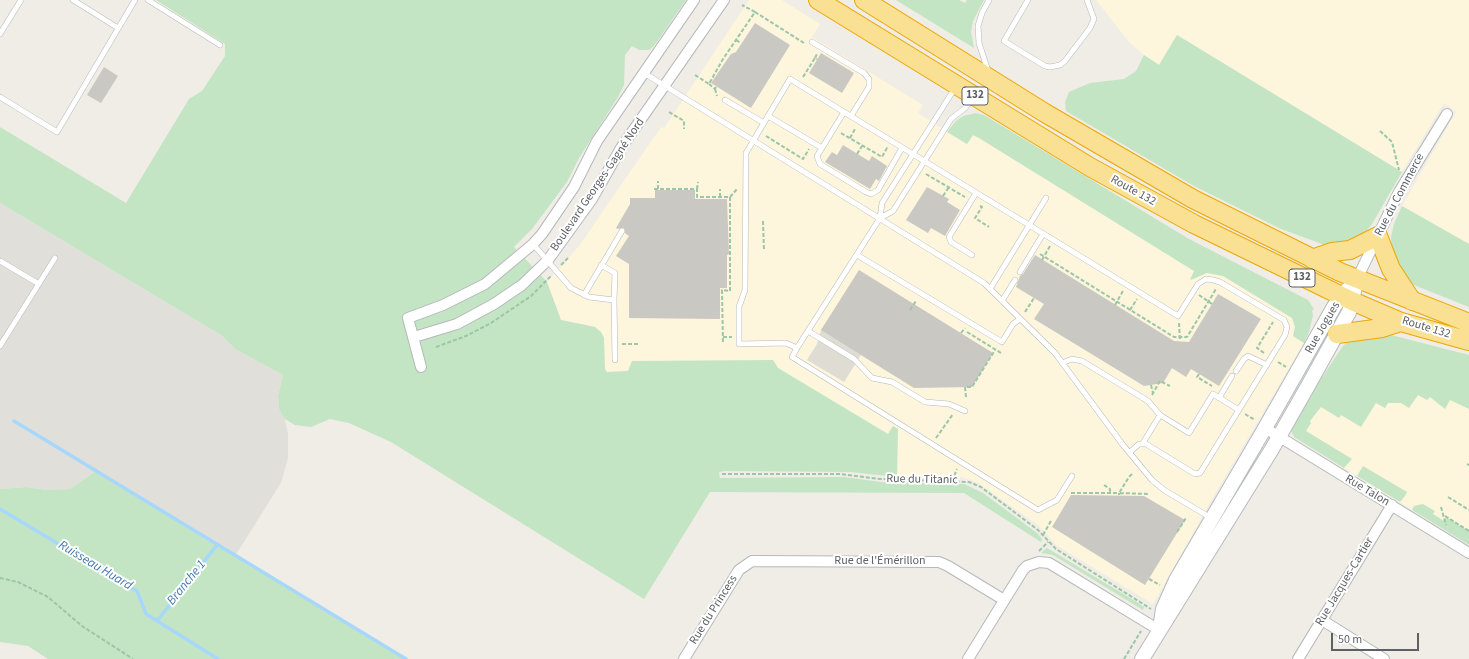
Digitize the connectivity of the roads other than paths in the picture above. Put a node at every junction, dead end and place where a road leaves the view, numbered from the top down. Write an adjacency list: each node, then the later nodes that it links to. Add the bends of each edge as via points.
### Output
1 (21, 0): 13 (lane)
2 (73, 0): 12 (lane)
3 (135, 0): 12 (lane)
4 (148, 0): 15 (lane)
5 (694, 0): 16 (street, Boulevard Georges-Gagné Nord)
6 (724, 0): 18 (street, Boulevard Georges-Gagné Nord)
7 (818, 0): 19 (highway, Route 132 / 132)
8 (864, 0): 17 (highway, Route 132 / 132)
9 (989, 0): 17 (lane, via 980,19 978,35)
10 (1028, 0): 11 (lane, via 1004,41 1050,67 1060,65 1064,61 1093,23 1093,14)
11 (1087, 0)
12 (118, 28): 21 (lane, via 57,132)
13 (0, 34)
14 (812, 42): 26 (lane, via 864,73 869,79 867,91)
15 (220, 45)
16 (644, 73): 18 (lane); 40 (street, Boulevard Georges-Gagné Nord, via 597,141 574,187)
17 (991, 79): 44 (highway, Route 132 / 132, via 1182,194)
18 (665, 86): 28 (lane); 45 (street, Boulevard Georges-Gagné Nord, via 621,148 592,199)
19 (957, 86): 20 (highway, Route 132 / 132); 31 (lane)
20 (974, 96): 32 (lane, via 965,108 951,119); 54 (highway, Route 132 / 132, via 1157,205)
21 (0, 97)
22 (725, 100): 27 (lane)
23 (844, 112): 25 (lane, via 790,79); 26 (lane); 29 (lane)
24 (1447, 114): 39 (street, Rue du Commerce, via 1400,190)
25 (768, 116): 27 (lane); 29 (lane)
26 (851, 116): 30 (lane)
27 (764, 123): 28 (lane)
28 (752, 140): 35 (lane); 66 (lane, via 745,157 745,290 739,307 739,344 786,344)
29 (822, 148): 30 (lane, via 817,156 820,164 871,194 878,190)
30 (902, 148): 31 (lane)
31 (913, 154): 32 (lane); 35 (lane, via 882,203)
32 (924, 161): 33 (lane); 35 (lane, via 893,211)
33 (976, 193): 36 (lane); 42 (lane, via 949,237 951,242)
34 (1046, 198): 36 (lane)
35 (880, 218): 41 (lane); 52 (lane)
36 (1029, 225): 38 (lane); 52 (lane)
37 (622, 231): 47 (lane)
38 (1043, 234): 48 (lane); 69 (lane, via 1178,316 1201,281 1219,281 1284,320 1286,331)
39 (1378, 236): 44 (highway, via 1350,250 1332,252); 49 (street, Rue du Commerce); 57 (highway, via 1391,269)
40 (533, 244): 45 (lane); 63 (street, Boulevard Georges-Gagné Nord, via 485,284 443,305 408,318)
41 (857, 255): 58 (lane, via 1002,342); 61 (lane)
42 (972, 255)
43 (55, 258): 51 (lane)
44 (1312, 259): 49 (highway, Route 132 / 132)
45 (548, 260): 53 (lane, via 571,288); 63 (street, Boulevard Georges-Gagné Nord, via 522,285 494,304 457,324)
46 (0, 261): 51 (lane)
47 (602, 265): 53 (lane); 55 (lane, via 615,273)
48 (1020, 272)
49 (1357, 279): 54 (street, Rue Jogues); 57 (highway, Route 132 / 132)
50 (1015, 280): 56 (lane)
51 (39, 284): 65 (lane)
52 (990, 289): 56 (lane)
53 (584, 295): 55 (lane)
54 (1347, 299): 59 (highway, Route 132 / 132); 62 (street, Rue Jogues, via 1349,312); 77 (street, Rue Jogues, via 1335,305)
55 (614, 300): 67 (lane)
56 (1002, 301): 58 (lane)
57 (1412, 301): 60 (highway, Route 132 / 132)
58 (1020, 318): 68 (lane)
59 (1402, 322): 62 (highway, via 1382,328); 64 (highway, Route 132 / 132)
60 (1469, 323)
61 (808, 331): 66 (lane); 75 (lane, via 854,359 872,378 892,382 925,402 950,404)
62 (1337, 334): 78 (street, Rue Jogues)
63 (414, 337): 70 (street)
64 (1469, 341)
65 (0, 346)
66 (798, 348): 81 (lane, via 792,357 1038,510 1057,500)
67 (615, 360)
68 (1062, 363): 76 (lane, via 1072,359 1082,361 1148,401); 80 (lane)
69 (1267, 365): 71 (lane, via 1248,356); 74 (lane)
70 (422, 367)
71 (1236, 371)
72 (1232, 376): 73 (lane)
73 (1219, 398): 74 (lane); 76 (lane, via 1213,394 1189,433)
74 (1239, 410): 79 (lane, via 1198,474)
75 (965, 411)
76 (1160, 415): 79 (lane)
77 (1263, 426): 78 (street, Rue Talon); 83 (street, Rue Jogues)
78 (1279, 437): 82 (street, Rue Talon); 84 (street, Rue Jogues)
79 (1143, 443): 80 (lane)
80 (1130, 452): 83 (lane, via 1156,484)
81 (1072, 476)
82 (1392, 505): 85 (street, Rue Talon); 88 (street, Rue Jacques-Cartier)
83 (1212, 518): 84 (lane); 89 (street, Rue Jogues, via 1170,591)
84 (1225, 526): 89 (street, Rue Jogues)
85 (1469, 553)
86 (747, 563): 87 (street, Rue de l'Émérillon, via 757,560 939,562); 90 (street, Rue du Princess, via 734,577)
87 (1004, 600): 89 (street, via 1027,566 1044,562); 91 (street)
88 (1322, 620): 93 (street, Rue Jacques-Cartier); 94 (street)
89 (1159, 630): 92 (street, Rue Jogues)
90 (684, 659)
91 (968, 659)
92 (1142, 659)
93 (1298, 659)
94 (1384, 659)

